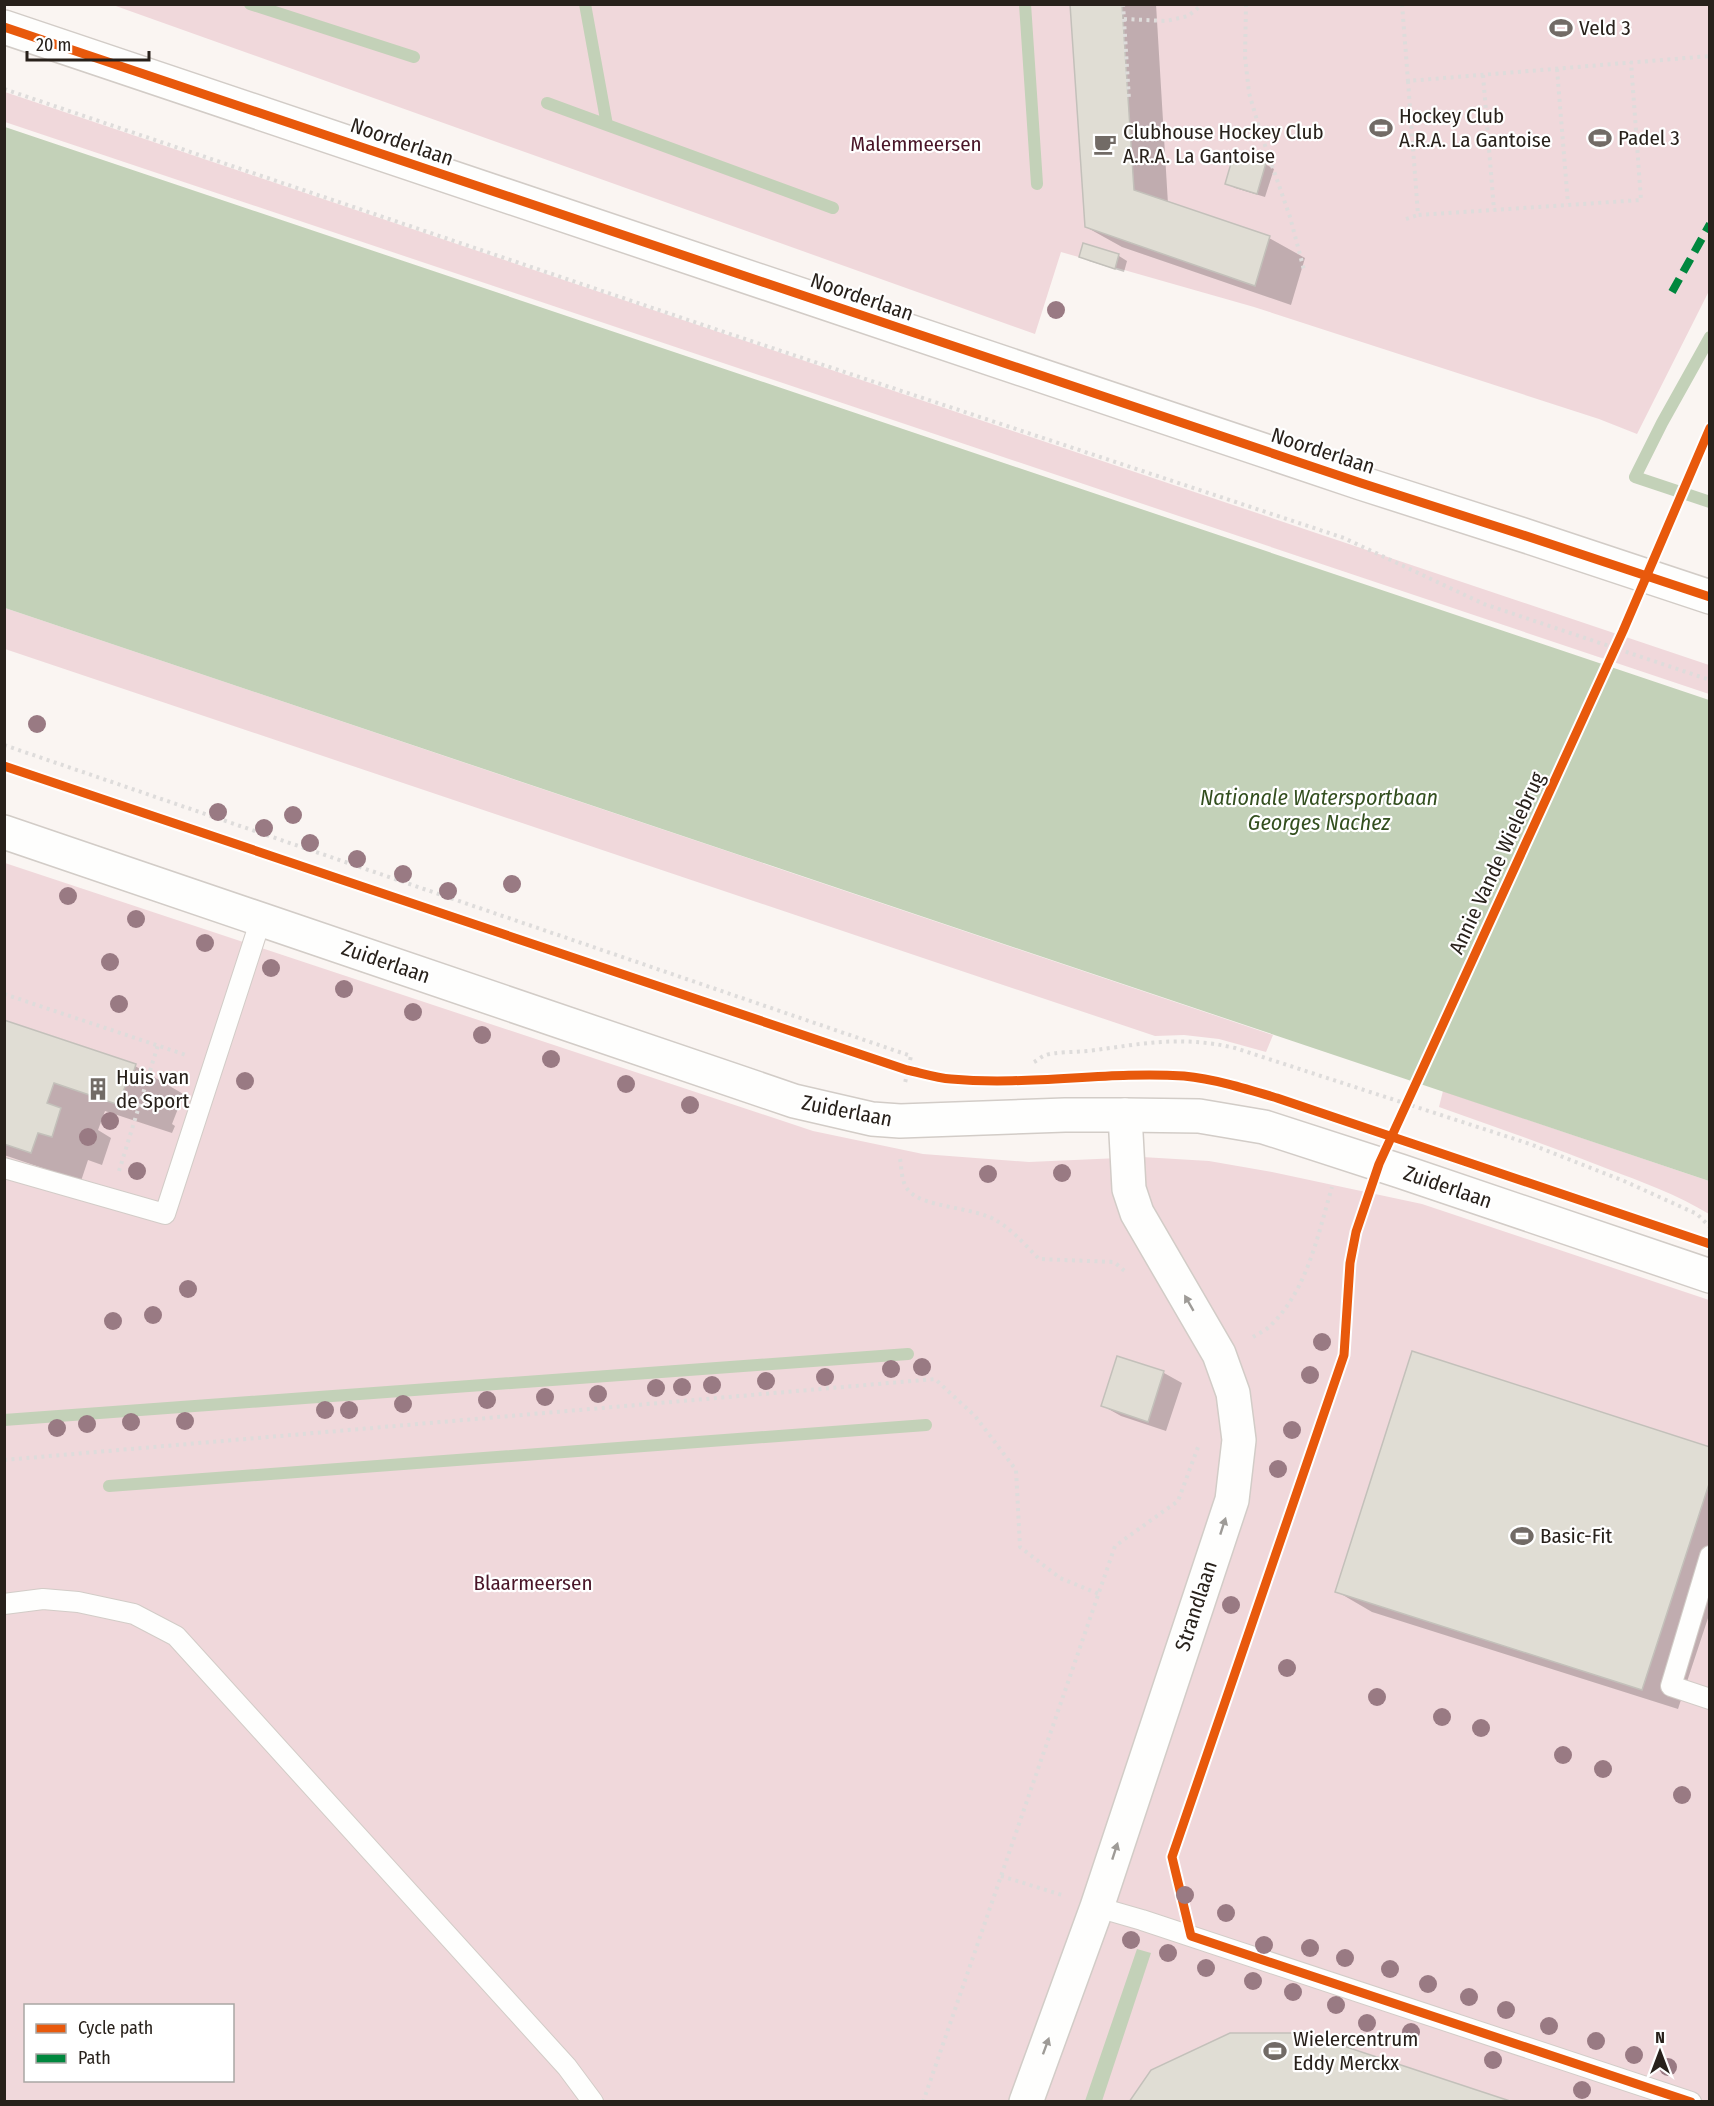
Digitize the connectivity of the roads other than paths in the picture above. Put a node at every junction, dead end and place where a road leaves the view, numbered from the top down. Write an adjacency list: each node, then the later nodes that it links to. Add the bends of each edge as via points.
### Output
1 (4, 27): 2 (street, Noorderlaan)
2 (1710, 597)
3 (4, 832): 4 (street, Zuiderlaan)
4 (261, 919): 5 (street, Zuiderlaan, via 794,1101 872,1119); 6 (lane, via 165,1214)
5 (1125, 1115): 7 (street, Zuiderlaan, via 1199,1116 1264,1127); 11 (street, Strandlaan, one-way to 5, via 1232,1500 1239,1440 1233,1393 1219,1354 1137,1213 1129,1190)
6 (4, 1168)
7 (1710, 1276)
8 (1710, 1556): 10 (lane, via 1671,1686)
9 (4, 1604): 12 (lane, via 43,1599 78,1602 134,1614 176,1636 567,2067)
10 (1710, 1699)
11 (1097, 1907): 13 (street, Strandlaan, one-way to 11); 14 (lane)
12 (593, 2102)
13 (1026, 2102)
14 (1691, 2102)

